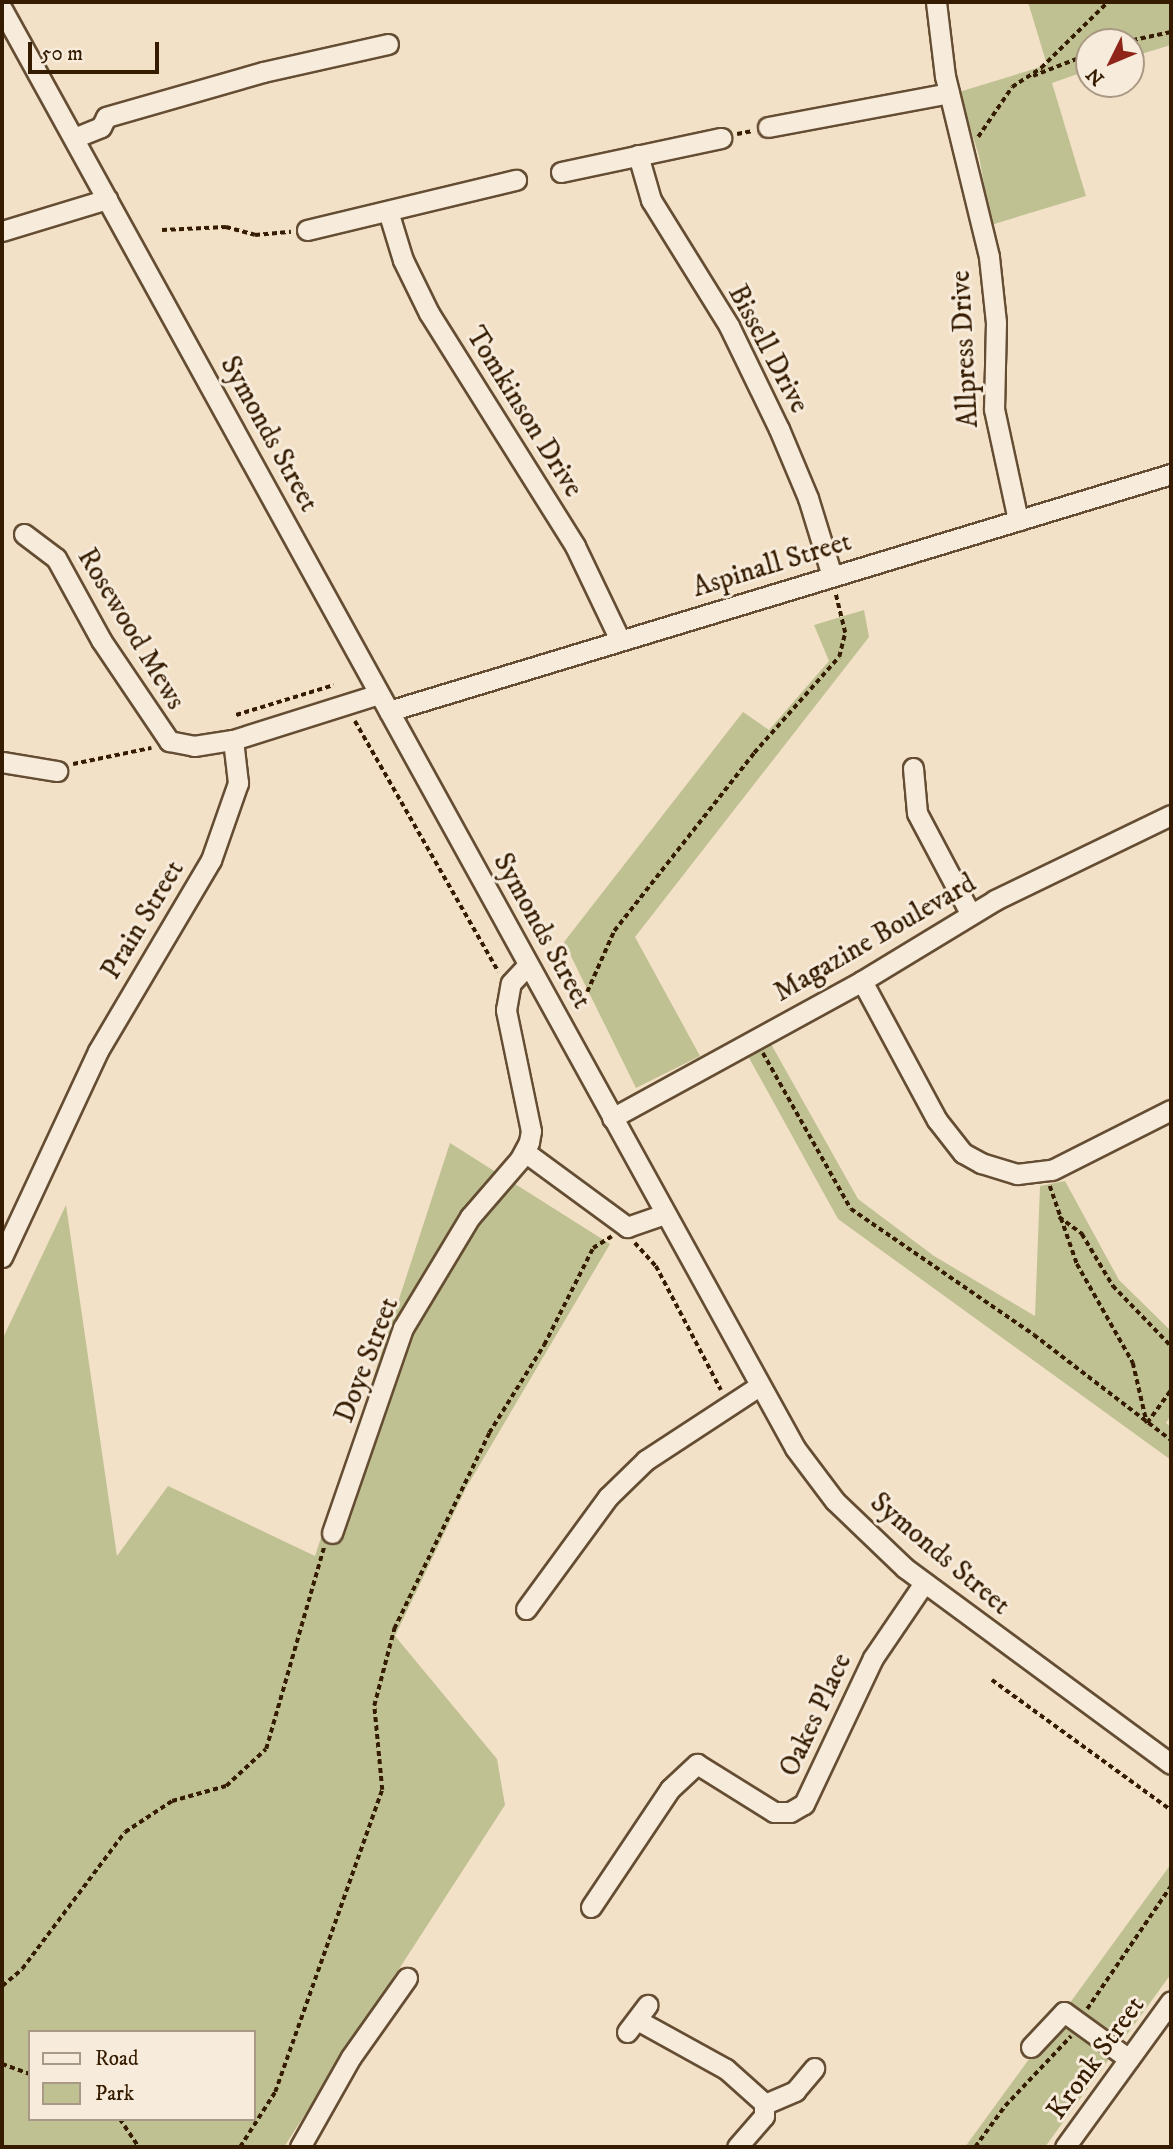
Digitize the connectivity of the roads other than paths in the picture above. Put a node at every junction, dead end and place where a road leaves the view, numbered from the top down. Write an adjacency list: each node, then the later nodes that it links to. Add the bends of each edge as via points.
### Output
1 (936, 2): 4 (street, Allpress Drive)
2 (2, 9): 6 (street, Symonds Street)
3 (388, 44): 6 (street, via 263,72 106,117 101,127)
4 (949, 93): 5 (street); 16 (street, Allpress Drive, via 989,257 996,322 994,409)
5 (768, 127)
6 (74, 138): 11 (street, Symonds Street)
7 (721, 138): 8 (street)
8 (638, 155): 9 (street); 18 (street, Bissell Drive, via 651,200 729,326 779,429 808,498)
9 (561, 172)
10 (516, 180): 12 (street)
11 (107, 199): 14 (street); 20 (street, Symonds Street)
12 (388, 211): 13 (street); 19 (street, Tomkinson Drive, via 403,260 429,313 575,545)
13 (307, 230)
14 (2, 231)
15 (1171, 474): 16 (street, Aspinall Street)
16 (1018, 520): 18 (street, Aspinall Street)
17 (24, 534): 21 (street, Rosewood Mews, via 56,558 101,639 170,741 194,746)
18 (832, 576): 19 (street, Aspinall Street)
19 (620, 640): 20 (street, Aspinall Street)
20 (384, 702): 21 (street); 27 (street, Symonds Street)
21 (233, 740): 33 (street, Prain Street, via 236,792 211,860 97,1051)
22 (2, 762): 24 (street)
23 (913, 768): 26 (street, via 916,813)
24 (57, 771)
25 (1171, 816): 26 (street, Magazine Boulevard)
26 (971, 915): 28 (street, Magazine Boulevard)
27 (528, 965): 30 (street, Symonds Street); 31 (street, via 509,990 509,1033 531,1131)
28 (862, 981): 29 (street, via 937,1120 963,1153 999,1171 1052,1170); 30 (street, Magazine Boulevard)
29 (1171, 1110)
30 (612, 1118): 32 (street, Symonds Street)
31 (525, 1152): 32 (street, via 626,1227); 35 (street, Doye Street, via 470,1217 403,1328)
32 (664, 1214): 34 (street, Symonds Street)
33 (2, 1257)
34 (759, 1386): 36 (street, Symonds Street, via 795,1448 835,1501); 37 (street, via 646,1460 608,1497)
35 (332, 1533)
36 (924, 1583): 38 (street, Symonds Street); 39 (street, Oakes Place, via 873,1658 804,1804 790,1812 774,1812 697,1764 670,1790)
37 (526, 1609)
38 (1171, 1764)
39 (592, 1907)
40 (407, 1978): 47 (street, via 351,2057)
41 (1171, 2001): 44 (street, Kronk Street)
42 (638, 2019): 46 (street, via 726,2069)
43 (1031, 2047): 44 (street, via 1064,2011)
44 (1129, 2059): 49 (street, Kronk Street)
45 (814, 2068): 46 (street, via 795,2091)
46 (765, 2104): 48 (street, via 764,2116)
47 (300, 2147)
48 (737, 2147)
49 (1066, 2147)

